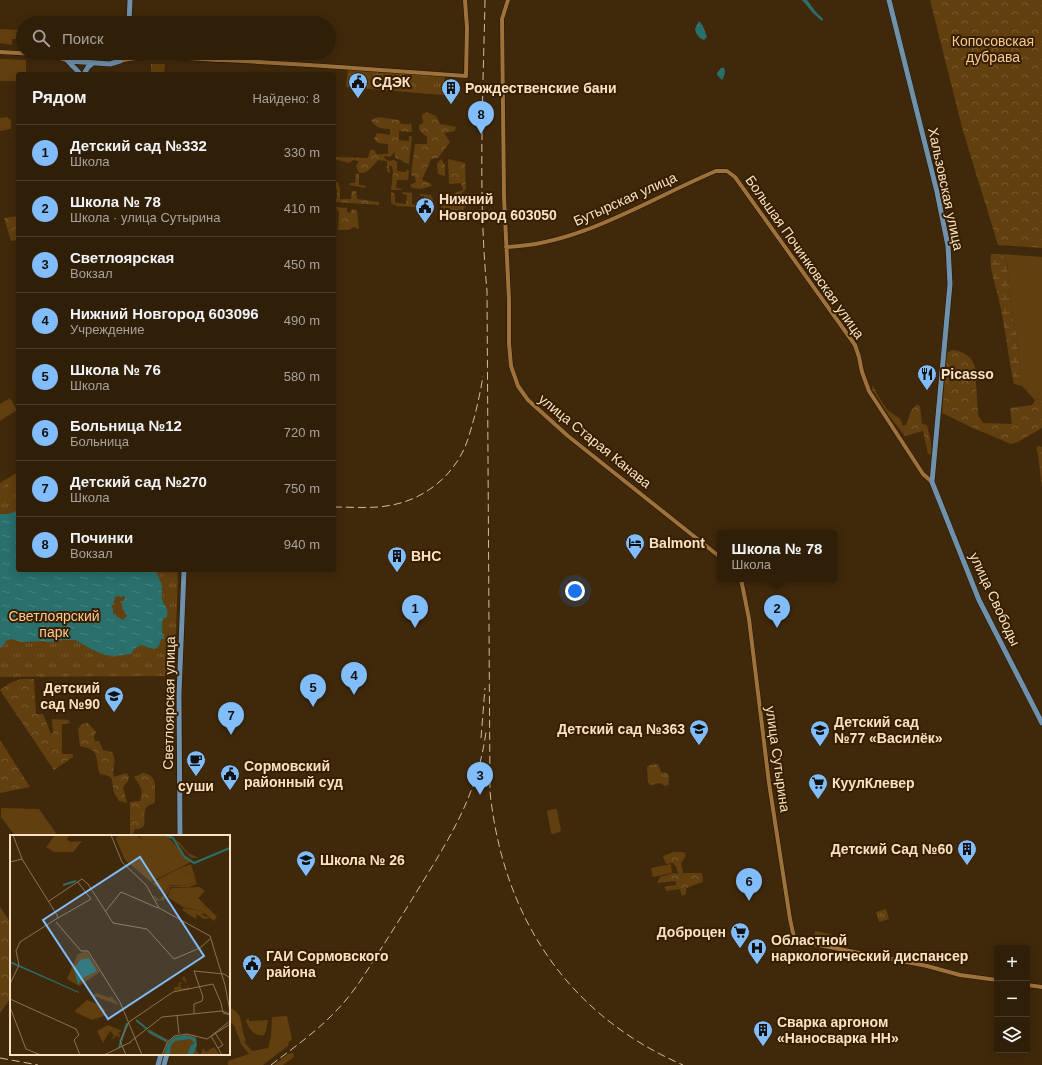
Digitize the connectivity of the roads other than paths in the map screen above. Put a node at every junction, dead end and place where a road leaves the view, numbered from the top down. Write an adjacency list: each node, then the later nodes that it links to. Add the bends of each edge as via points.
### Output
1 (130, 0): 5 (main road)
2 (465, 0): 10 (street, via 466,76)
3 (508, 0): 16 (street, улица Старая Канава, via 502,20)
4 (889, 0): 17 (main road, Хальзовская улица, via 948,246 950,284)
5 (129, 16)
6 (0, 52): 7 (street)
7 (16, 53)
8 (67, 60): 12 (main road); 13 (main road)
9 (125, 60): 11 (street)
10 (214, 60)
11 (120, 61): 12 (main road, via 110,64)
12 (92, 63): 14 (main road)
13 (78, 72)
14 (85, 72)
15 (727, 171): 16 (street, Бутырская улица, via 716,171 578,234 547,243); 17 (street, Большая Починковская улица, via 732,173 853,341 869,391 923,474)
16 (506, 247): 18 (street, улица Старая Канава, via 509,343 511,366 518,386 528,400 592,455)
17 (932, 482): 21 (main road, улица Свободы, via 980,600)
18 (717, 555)
19 (184, 572): 22 (main road, Светлоярская улица, via 179,694)
20 (742, 582): 23 (street, улица Сутырина, via 769,783 795,942)
21 (1042, 723)
22 (180, 835)
23 (994, 980)
24 (1030, 985): 25 (street)
25 (1042, 987)
26 (162, 1055): 28 (main road)
27 (167, 1055): 29 (main road)
28 (158, 1065)
29 (164, 1065)

